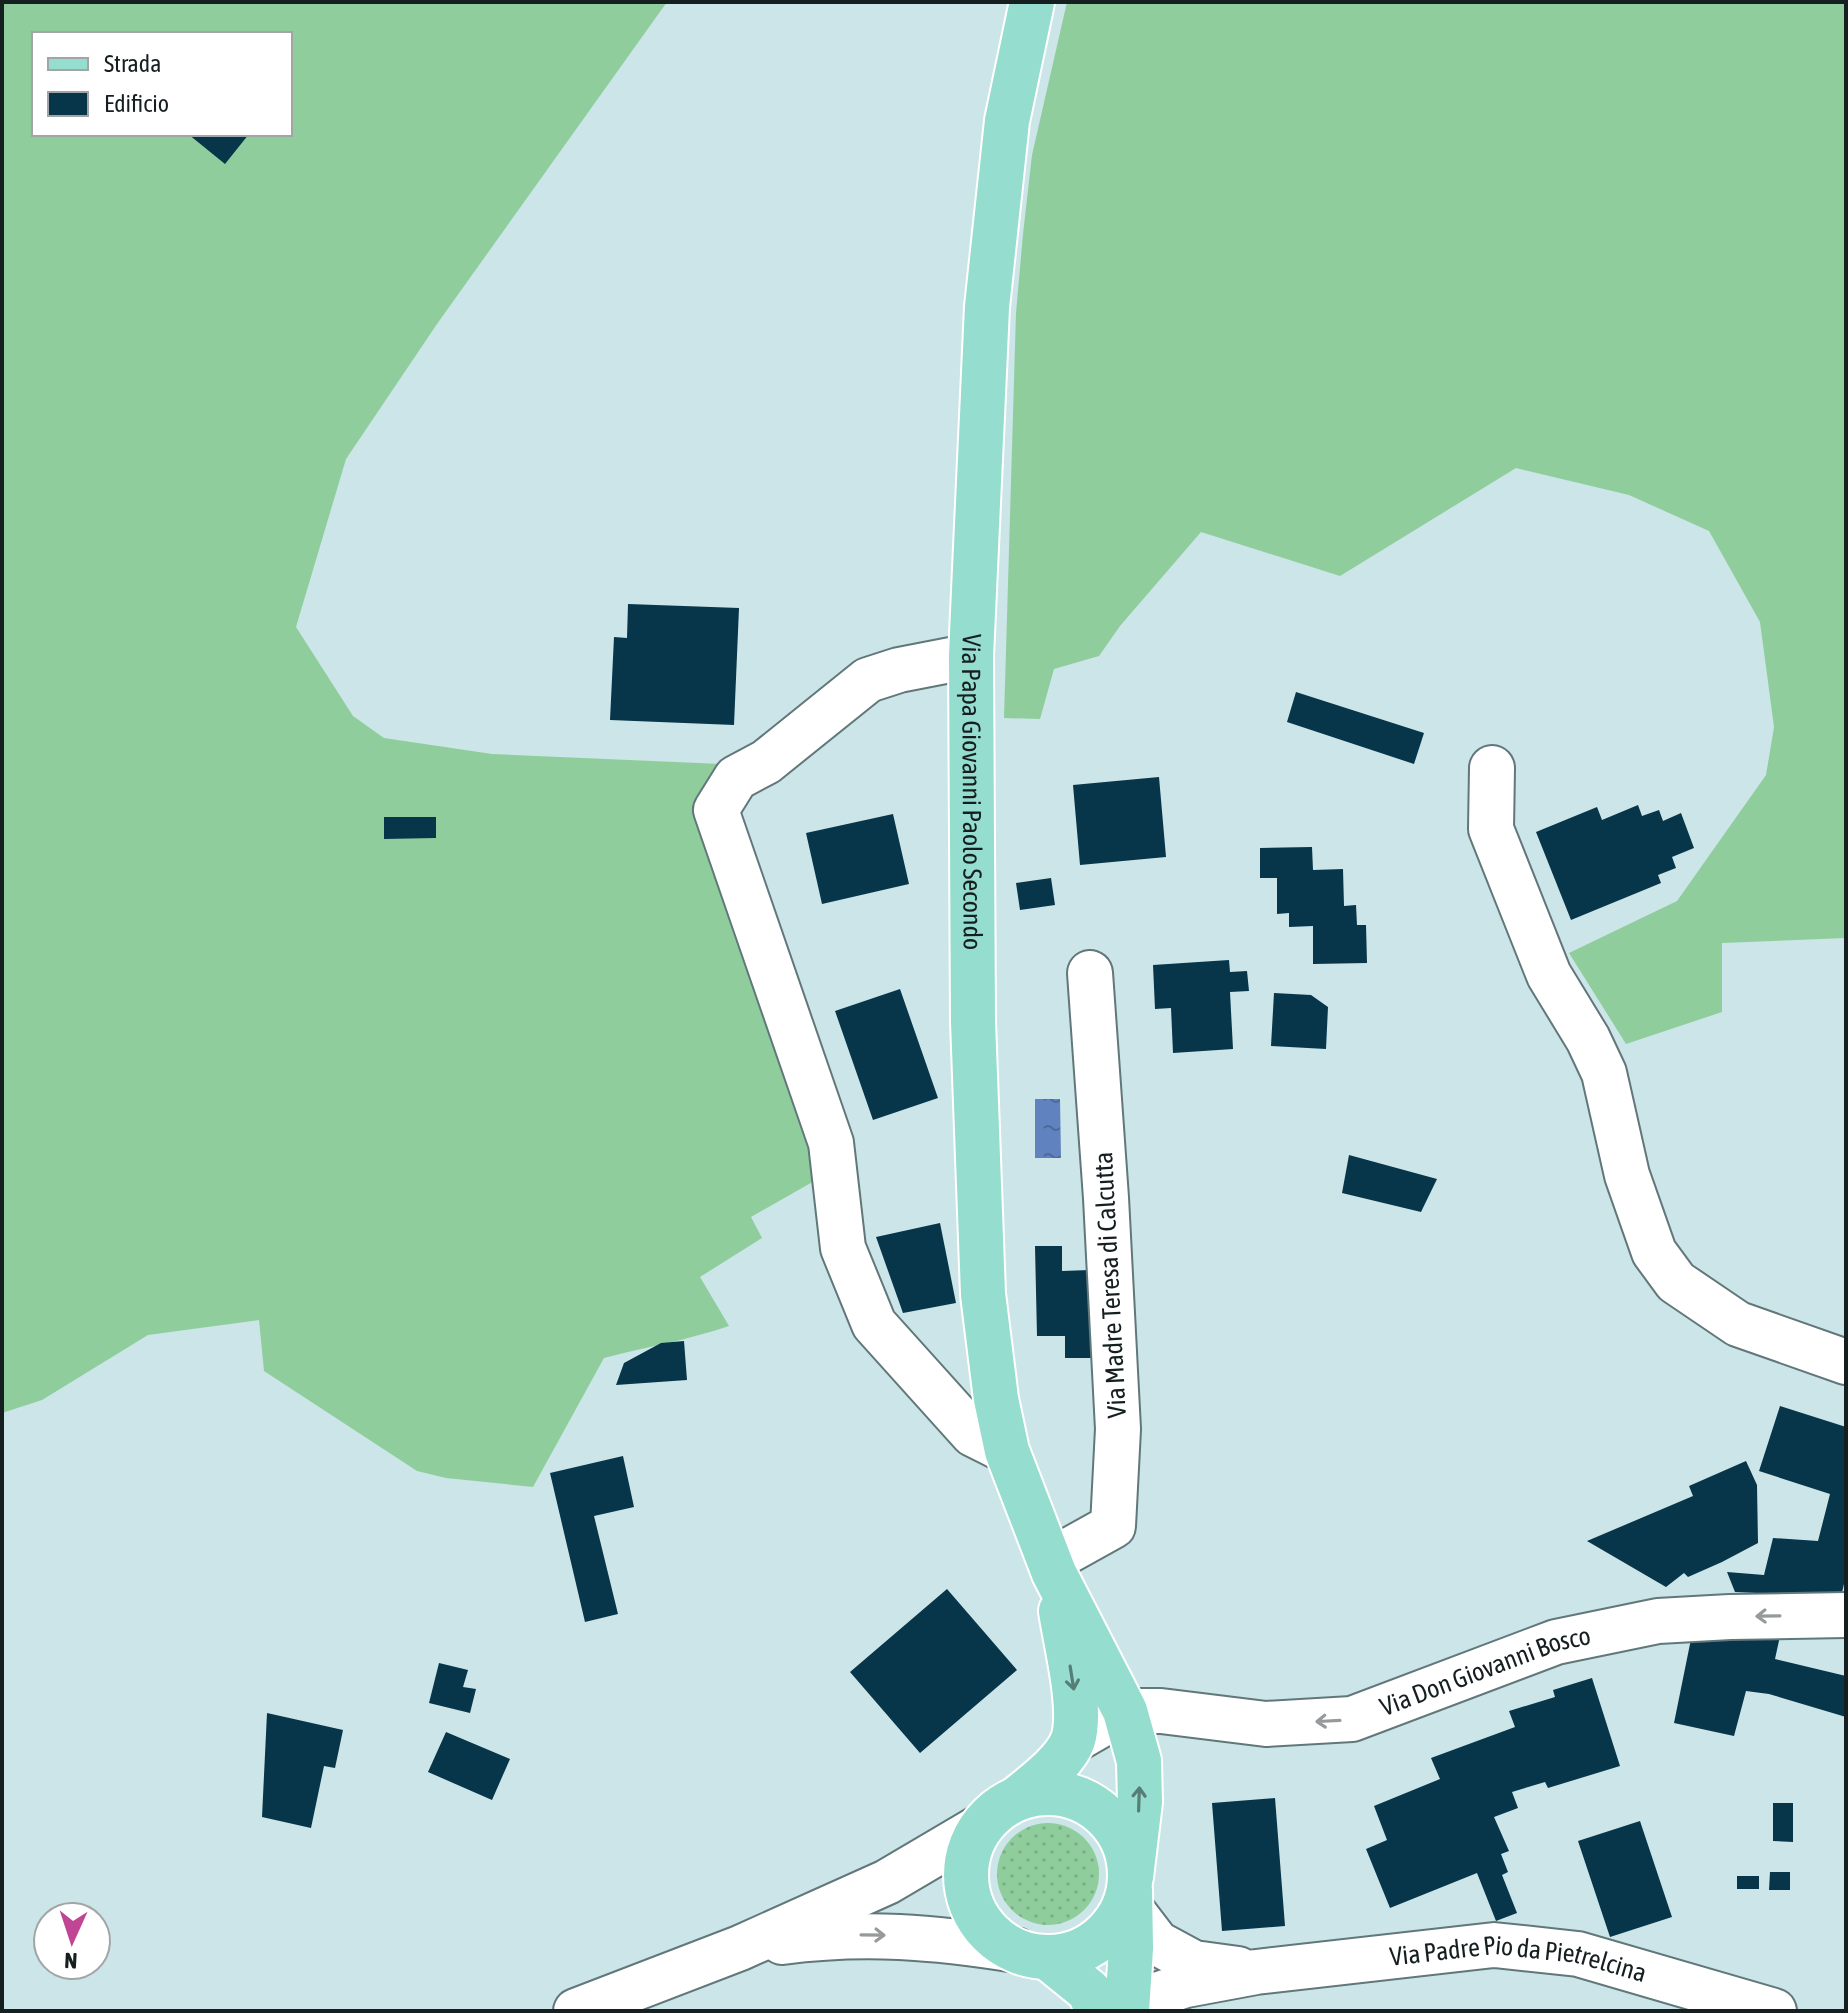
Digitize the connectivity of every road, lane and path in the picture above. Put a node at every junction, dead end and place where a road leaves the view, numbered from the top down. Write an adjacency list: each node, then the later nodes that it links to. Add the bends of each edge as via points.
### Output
1 (1032, 2): 2 (main road, Via Papa Giovanni Paolo Secondo, via 1007,121 987,307)
2 (971, 656): 6 (main road, Via Papa Giovanni Paolo Secondo, via 973,1021 983,1294); 6 (street, via 868,680 766,762 736,778 716,810 831,1143 843,1248 874,1324 973,1434)
3 (1492, 768): 5 (street, via 1491,829 1549,975 1604,1073 1627,1175 1654,1252 1676,1282 1738,1324)
4 (1090, 973): 7 (street, Via Madre Teresa di Calcutta, via 1118,1429 1113,1526)
5 (1846, 1362)
6 (1007, 1451): 7 (main road, Via Papa Giovanni Paolo Secondo)
7 (1052, 1567): 9 (main road); 10 (main road, one-way to 10, via 1076,1705)
8 (1846, 1615): 9 (street, Via Don Giovanni Bosco, one-way to 9, via 1658,1621 1608,1631 1556,1642 1352,1719 1266,1724)
9 (1125, 1711): 10 (street); 13 (main road, one-way to 9, via 1139,1761)
10 (1073, 1741): 11 (main road, via 1051,1770)
11 (1018, 1798): 12 (main road); 13 (main road, via 1050,1792 1082,1799 1108,1817 1126,1845)
12 (982, 1826): 14 (street, via 887,1882); 15 (main road, via 969,1853 966,1882 974,1910 992,1934)
13 (1131, 1891): 15 (main road, via 1102,1937 1077,1952); 16 (street, via 1157,1943 1194,1963); 19 (main road)
14 (740, 1948): 15 (street, one-way to 15, via 833,1935 879,1935); 17 (street)
15 (1032, 1954): 18 (main road, via 1089,1991)
16 (1256, 1972): 20 (street, via 1186,1985 1153,1996); 21 (street, Via Padre Pio da Pietrelcina, via 1494,1945 1578,1954)
17 (576, 2011)
18 (1098, 2011)
19 (1127, 2011)
20 (1135, 2011)
21 (1774, 2011)

